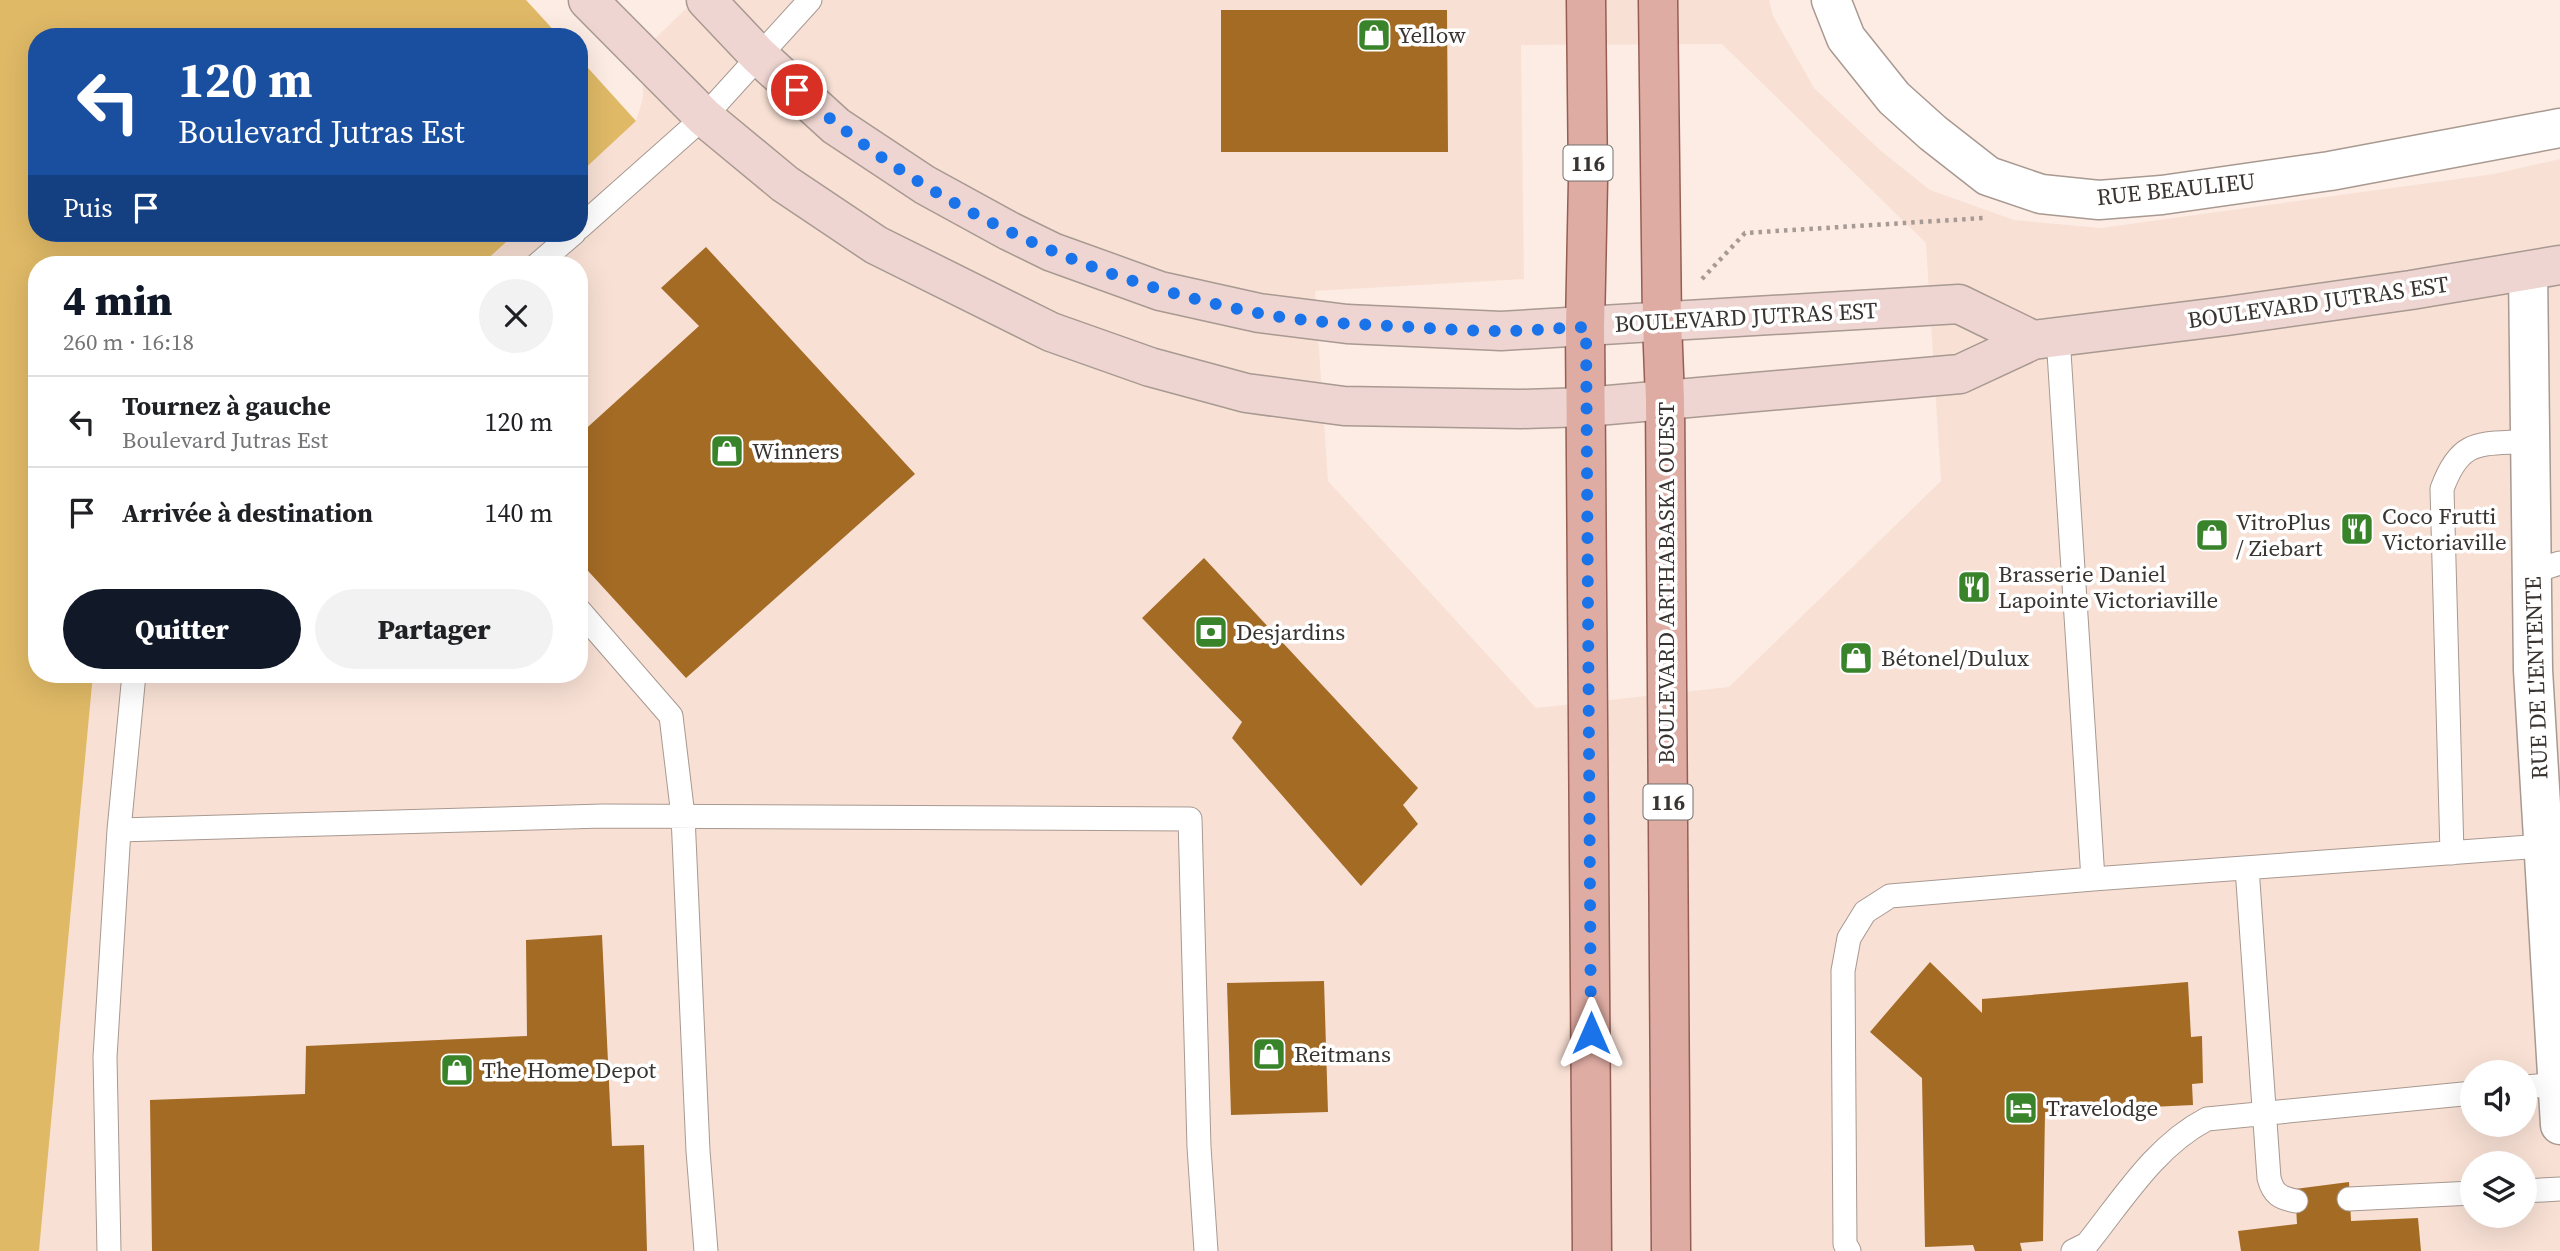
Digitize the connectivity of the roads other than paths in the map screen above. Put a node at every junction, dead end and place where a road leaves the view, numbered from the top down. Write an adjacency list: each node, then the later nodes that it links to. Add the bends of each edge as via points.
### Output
1 (588, 0): 8 (main road, BOULEVARD JUTRAS EST)
2 (706, 0): 7 (main road, BOULEVARD JUTRAS EST)
3 (810, 0): 7 (lane)
4 (1586, 0): 15 (main road, 116)
5 (1658, 0): 14 (main road, BOULEVARD ARTHABASKA OUEST / 116)
6 (1831, 0): 9 (street, RUE BEAULIEU, via 1846,38 1894,98 1988,176 2041,194 2099,200 2162,195 2330,171)
7 (758, 55): 8 (lane); 15 (main road, BOULEVARD JUTRAS EST, via 836,126 925,185 1052,253 1160,291 1259,313 1347,324 1501,331)
8 (704, 117): 10 (lane); 18 (main road, BOULEVARD JUTRAS EST, via 785,184 876,245 1051,332 1150,367 1246,393 1344,406)
9 (2560, 128)
10 (588, 220)
11 (564, 242): 12 (lane)
12 (547, 256)
13 (2544, 268): 16 (main road, BOULEVARD JUTRAS EST, via 2227,317); 19 (street, RUE DE L'ENTENTE)
14 (1662, 322): 15 (main road, BOULEVARD JUTRAS EST); 16 (main road, BOULEVARD JUTRAS EST, via 1959,304); 17 (main road, BOULEVARD ARTHABASKA OUEST / 116)
15 (1586, 327): 18 (main road, 116)
16 (2046, 339): 17 (main road, BOULEVARD JUTRAS EST, via 1960,374); 28 (lane)
17 (1665, 400): 18 (main road, BOULEVARD JUTRAS EST); 43 (main road, BOULEVARD ARTHABASKA OUEST / 116)
18 (1587, 407): 42 (main road, 116)
19 (2531, 441): 20 (street, RUE DE L'ENTENTE); 26 (lane, via 2477,445 2459,454 2442,489)
20 (2546, 568): 25 (street, RUE DE L'ENTENTE, via 2533,670)
21 (588, 620): 23 (lane, via 671,716)
22 (133, 683): 24 (lane)
23 (683, 816): 24 (lane); 40 (lane); 41 (lane, via 1190,819)
24 (119, 830): 39 (lane, via 105,1057)
25 (2543, 846): 26 (lane); 29 (street, RUE DE L'ENTENTE)
26 (2452, 853): 27 (lane)
27 (2247, 868): 28 (lane); 32 (lane)
28 (2093, 878): 44 (lane, via 1890,896 1865,912 1849,938 1843,971 1845,1244)
29 (2555, 954): 30 (street, RUE DE L'ENTENTE)
30 (2541, 1086): 33 (street, RUE DE L'ENTENTE)
31 (2460, 1094): 32 (lane)
32 (2263, 1113): 38 (lane, via 2272,1191); 45 (lane, via 2207,1119 2185,1130 2163,1149 2087,1244)
33 (2560, 1125)
34 (2560, 1189): 35 (lane)
35 (2537, 1190)
36 (2460, 1195): 37 (lane)
37 (2349, 1199)
38 (2296, 1201)
39 (109, 1251)
40 (706, 1251)
41 (1206, 1251)
42 (1592, 1251)
43 (1671, 1251)
44 (1849, 1251)
45 (2073, 1251)

